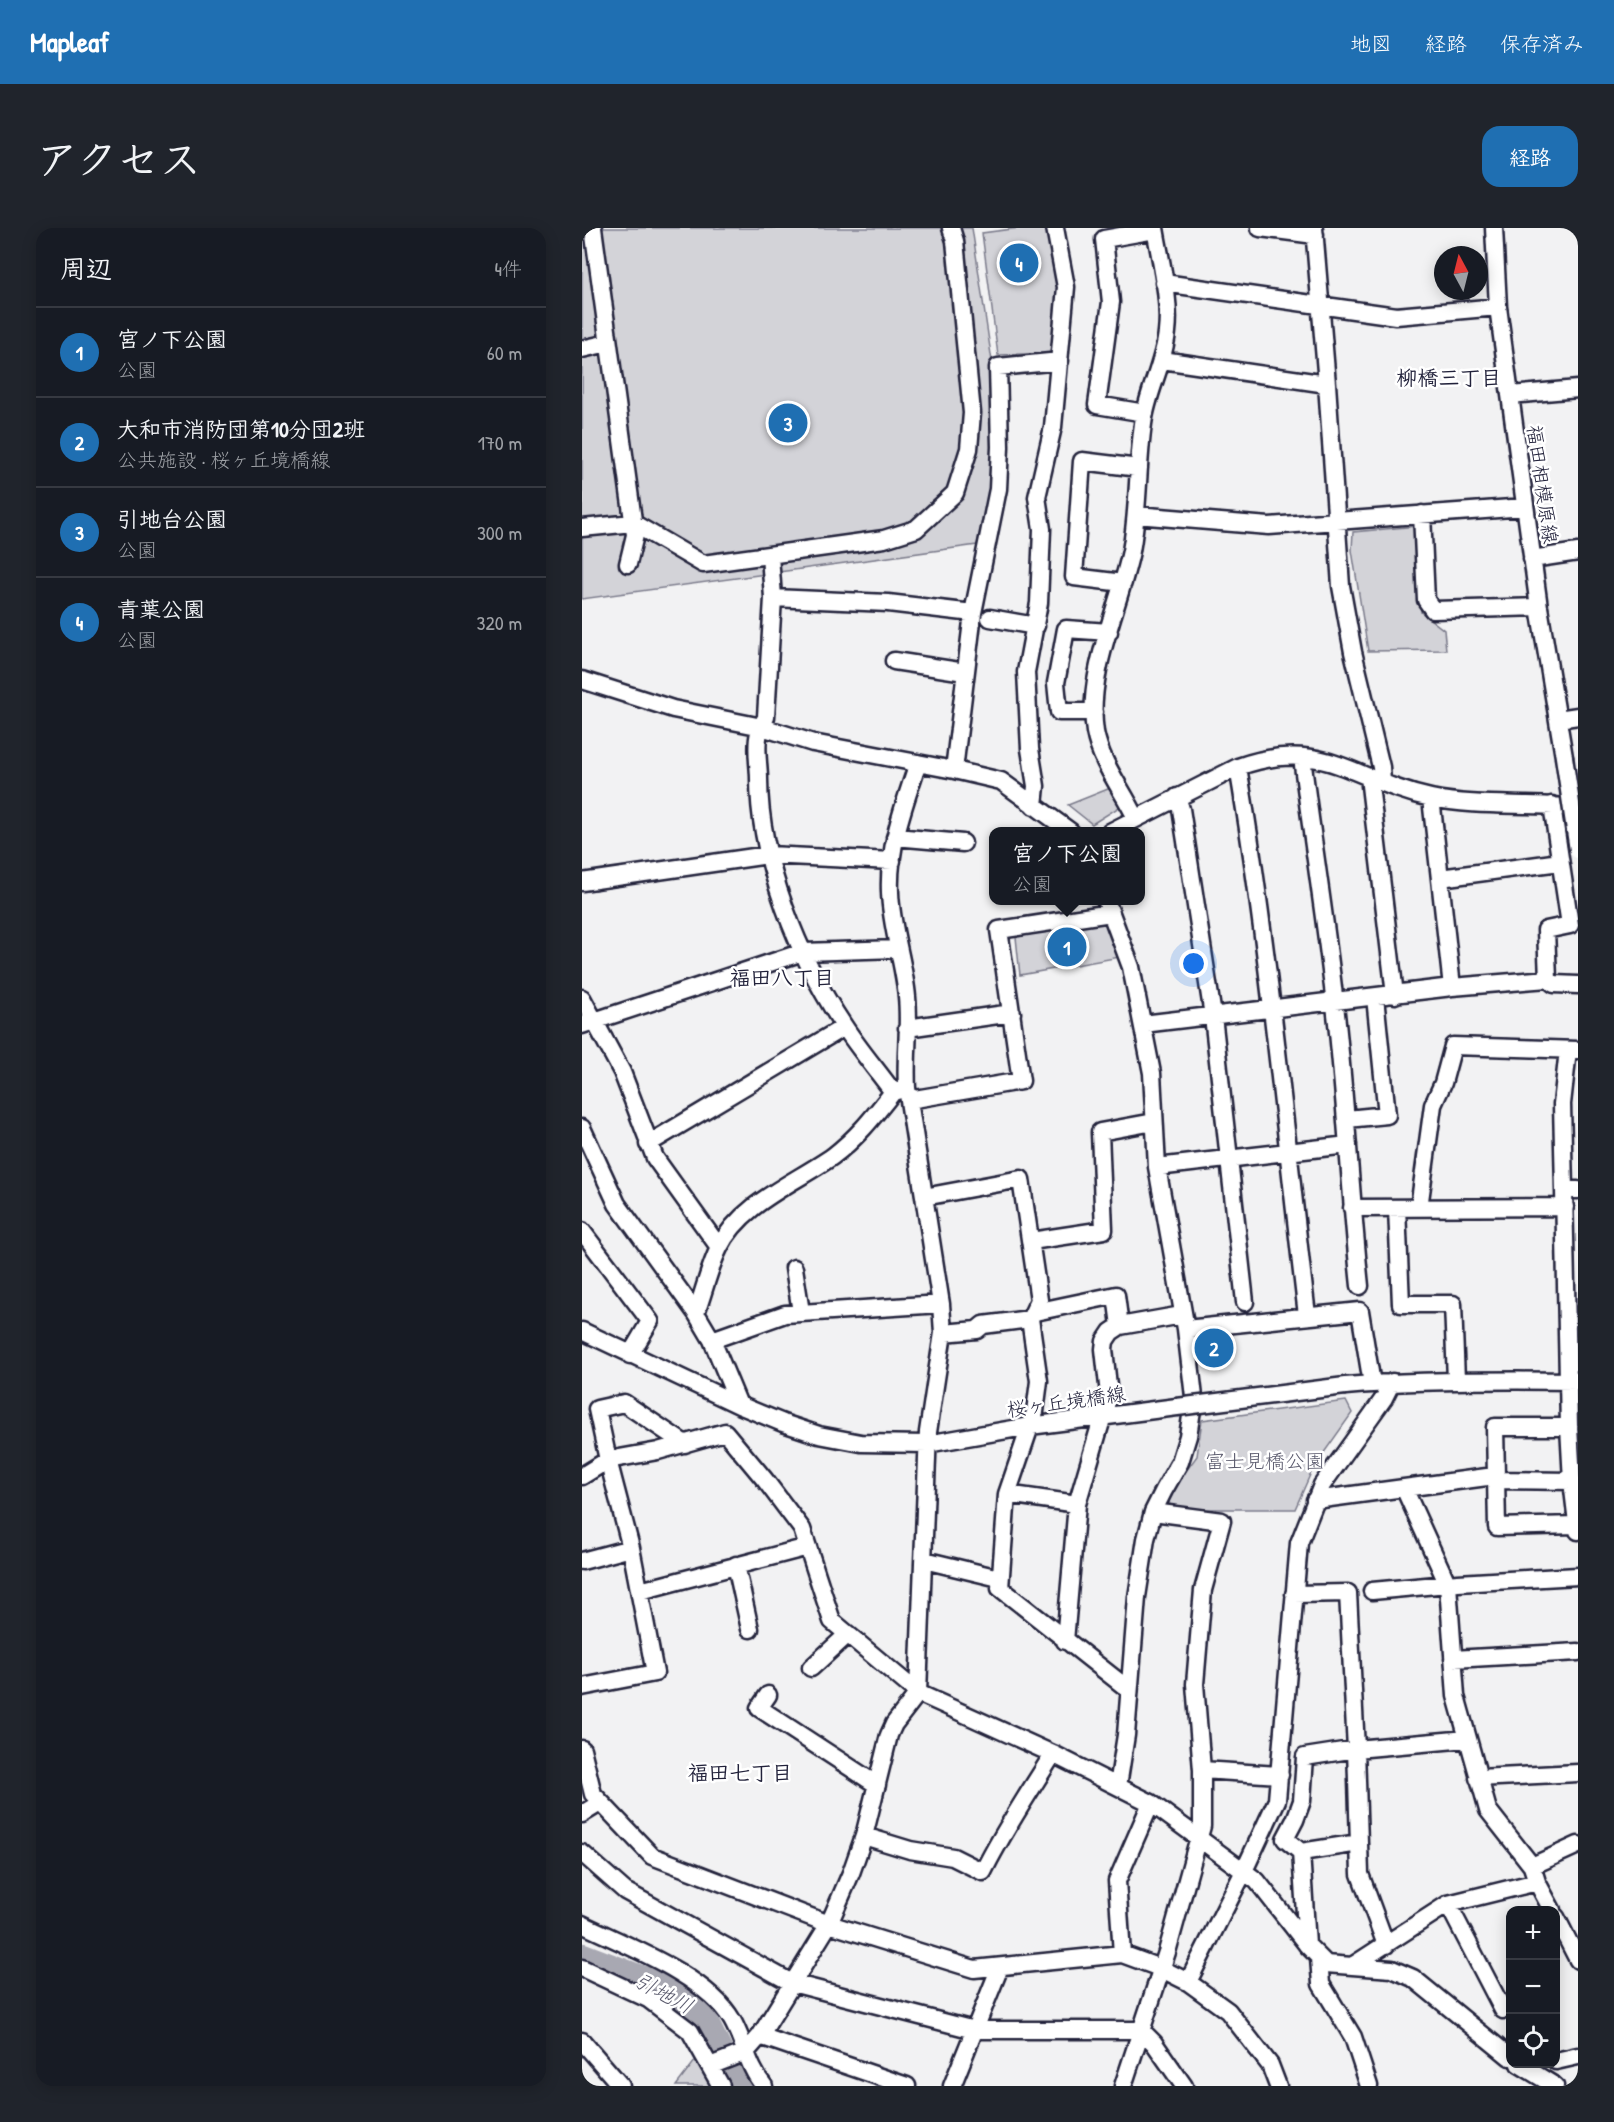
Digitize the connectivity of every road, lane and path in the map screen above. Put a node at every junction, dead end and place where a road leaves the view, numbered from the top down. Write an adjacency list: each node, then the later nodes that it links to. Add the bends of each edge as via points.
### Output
1 (593, 228): 11 (street)
2 (951, 228): 27 (street, via 972,413 969,449 955,493 916,529 884,539)
3 (1055, 228): 14 (street, via 1066,287)
4 (1260, 228): 7 (street)
5 (1494, 228): 10 (street, 福田相模原線)
6 (1155, 229): 8 (street); 18 (street, via 1104,239 1111,302 1097,405)
7 (1314, 231): 9 (street)
8 (1164, 283): 9 (street); 13 (street, via 1168,320)
9 (1321, 306): 10 (street, via 1396,316); 15 (street)
10 (1498, 307): 17 (street, 福田相模原線)
11 (608, 343): 12 (street); 24 (street)
12 (582, 349)
13 (1162, 360): 15 (street); 18 (street)
14 (1060, 361): 33 (street, via 998,367 998,489); 34 (street, via 1053,427 1037,497 1042,529)
15 (1327, 384): 23 (street)
16 (1578, 388): 17 (street)
17 (1510, 395): 20 (street, 福田相模原線)
18 (1145, 413): 19 (street)
19 (1139, 468): 22 (street); 30 (street, via 1083,461 1074,576)
20 (1525, 507): 21 (street); 28 (street, 福田相模原線)
21 (1422, 514): 23 (street); 32 (street, via 1426,600 1433,610)
22 (1136, 515): 23 (street, via 1255,526); 30 (street)
23 (1336, 520): 47 (street, via 1341,586 1351,641 1381,766)
24 (633, 523): 25 (street); 27 (street, via 703,564); 29 (street, via 635,535)
25 (582, 528)
26 (1578, 552): 28 (street)
27 (770, 555): 31 (street)
28 (1532, 559): 32 (street, 福田相模原線)
29 (628, 564)
30 (1123, 583): 35 (street)
31 (773, 598): 33 (street, via 888,603); 42 (street, via 766,717)
32 (1539, 608): 41 (street, 福田相模原線)
33 (982, 616): 34 (street); 37 (street)
34 (1036, 626): 51 (street, via 1026,672 1036,786)
35 (1109, 632): 39 (street, via 1098,670); 39 (street, via 1066,629 1056,683 1059,712)
36 (894, 661): 37 (street)
37 (965, 672): 46 (street)
38 (582, 680): 42 (street, via 673,709)
39 (1094, 712): 53 (street, via 1099,748)
40 (1578, 716): 41 (street)
41 (1558, 719): 58 (street, 福田相模原線, bridge)
42 (762, 727): 44 (street, via 813,743); 59 (street, via 758,734 759,801)
43 (1302, 756): 45 (street, via 1259,759); 47 (street, via 1338,763); 73 (street)
44 (918, 763): 46 (street); 56 (street)
45 (1238, 767): 48 (street); 74 (street)
46 (954, 770): 51 (street, via 1001,781)
47 (1376, 780): 49 (street); 70 (street)
48 (1177, 797): 53 (street); 76 (street)
49 (1431, 798): 50 (street); 62 (street)
50 (1552, 805): 52 (street); 61 (street)
51 (1034, 806): 54 (street)
52 (1578, 808)
53 (1136, 818): 55 (street)
54 (1065, 827)
55 (1118, 827)
56 (895, 837): 57 (street); 60 (street)
57 (963, 843)
58 (1578, 850)
59 (768, 855): 60 (street); 63 (street); 66 (street)
60 (892, 861): 65 (street, via 890,892)
61 (1560, 862): 62 (street); 67 (street, via 1570,925 1546,930)
62 (1440, 878): 69 (street)
63 (582, 882)
64 (1108, 907): 75 (street, via 999,930); 78 (street, via 1131,967)
65 (898, 949): 66 (street); 80 (street, via 907,997)
66 (803, 952): 77 (street); 79 (street)
67 (1548, 979): 68 (street, via 1554,984); 69 (street)
68 (1578, 985)
69 (1452, 987): 70 (street)
70 (1395, 995): 71 (street)
71 (1375, 997): 73 (street); 83 (street, via 1387,1115)
72 (582, 998): 77 (street)
73 (1335, 1002): 74 (street); 83 (street)
74 (1273, 1009): 76 (street); 88 (street)
75 (1012, 1013): 80 (street); 82 (street, via 1021,1081)
76 (1213, 1016): 78 (street); 89 (street)
77 (589, 1023): 86 (street, via 622,1072)
78 (1143, 1024): 84 (street, via 1152,1072)
79 (844, 1027): 82 (street); 86 (street)
80 (907, 1028): 82 (street)
81 (1573, 1050): 91 (street, via 1562,1104); 96 (street, via 1453,1046 1433,1105)
82 (903, 1093): 92 (street); 100 (street, via 832,1156 765,1199 740,1220)
83 (1347, 1119): 87 (street)
84 (1154, 1122): 90 (street); 99 (street, via 1100,1132 1104,1230)
85 (582, 1128): 106 (street, via 617,1204)
86 (648, 1144): 100 (street)
87 (1348, 1145): 88 (street); 94 (street)
88 (1287, 1152): 89 (street); 107 (street)
89 (1229, 1159): 90 (street); 103 (street)
90 (1157, 1167): 109 (street)
91 (1571, 1190): 93 (street)
92 (924, 1197): 99 (street, via 1021,1179); 104 (street)
93 (1565, 1207): 96 (street); 98 (street)
94 (1352, 1208): 95 (street); 102 (street)
95 (1397, 1208): 96 (street); 115 (street, via 1401,1304 1453,1304)
96 (1419, 1208)
97 (582, 1231): 114 (street, via 650,1321)
98 (1572, 1239): 116 (street)
99 (1031, 1241): 108 (street, via 1039,1300)
100 (719, 1247): 106 (street)
101 (794, 1268): 105 (street)
102 (1360, 1286)
103 (1245, 1302)
104 (941, 1304): 105 (street); 112 (street)
105 (801, 1312): 113 (street)
106 (696, 1313): 113 (street)
107 (1307, 1315): 109 (street); 118 (street, via 1360,1311)
108 (1033, 1316): 110 (street, via 1116,1295); 112 (street, via 983,1325 977,1330); 121 (street, via 1039,1381)
109 (1184, 1322): 110 (street); 133 (street, via 1194,1397 1188,1436 1180,1462)
110 (1120, 1326): 120 (street, via 1105,1341 1110,1385)
111 (582, 1331): 114 (street, 桜ヶ丘境橋線)
112 (943, 1333): 124 (street)
113 (712, 1340): 119 (street)
114 (630, 1355): 119 (street, 桜ヶ丘境橋線)
115 (1456, 1380): 116 (street, 桜ヶ丘境橋線); 117 (street, 桜ヶ丘境橋線)
116 (1573, 1381): 122 (street)
117 (1392, 1382): 118 (street, 桜ヶ丘境橋線); 131 (street)
118 (1372, 1384): 120 (street, 桜ヶ丘境橋線, bridge)
119 (739, 1406): 124 (street, 桜ヶ丘境橋線, via 819,1435 861,1443)
120 (1104, 1416): 121 (street, 桜ヶ丘境橋線); 132 (street)
121 (1030, 1426): 124 (street, 桜ヶ丘境橋線); 130 (street)
122 (1569, 1427): 127 (street, via 1495,1427); 128 (street)
123 (685, 1444): 125 (street); 125 (street, via 624,1403 597,1409); 135 (street, via 725,1432 802,1529)
124 (927, 1444): 137 (street)
125 (608, 1460): 126 (street); 136 (street)
126 (582, 1476)
127 (1496, 1480): 128 (street); 129 (street, via 1472,1478); 134 (street, via 1497,1527)
128 (1572, 1481): 134 (street)
129 (1404, 1488): 131 (street); 142 (street)
130 (1007, 1494): 132 (street); 141 (street)
131 (1315, 1500): 145 (street, via 1299,1543)
132 (1077, 1504): 148 (street)
133 (1153, 1512): 153 (street, via 1137,1597); 160 (street, via 1222,1521 1203,1590 1195,1683)
134 (1578, 1528)
135 (808, 1547): 139 (street); 147 (street, via 832,1621)
136 (631, 1548): 138 (street); 143 (street)
137 (924, 1560): 141 (street); 154 (street)
138 (582, 1561)
139 (736, 1565): 143 (street); 146 (street)
140 (1578, 1576): 142 (street)
141 (999, 1578): 148 (street, via 1000,1588)
142 (1448, 1585): 144 (street); 150 (street)
143 (640, 1591): 152 (street, via 655,1673)
144 (1372, 1591)
145 (1294, 1594): 158 (street, via 1348,1593); 162 (street)
146 (750, 1629)
147 (848, 1634): 151 (street); 154 (street)
148 (1065, 1641): 153 (street)
149 (1578, 1652): 150 (street)
150 (1453, 1659): 156 (street, via 1456,1696)
151 (811, 1668)
152 (582, 1687)
153 (1128, 1689): 165 (street)
154 (918, 1693): 159 (street); 164 (street, via 889,1735)
155 (768, 1695): 164 (street, via 759,1708)
156 (1467, 1739): 158 (street); 163 (street)
157 (582, 1749): 166 (street, via 593,1794)
158 (1356, 1749): 171 (street); 173 (street, via 1305,1757 1302,1801 1285,1839)
159 (1053, 1754): 165 (street); 169 (street, via 999,1838 983,1872 953,1857 910,1850)
160 (1202, 1770): 162 (street); 170 (street)
161 (1578, 1773): 163 (street)
162 (1280, 1775): 175 (street, via 1277,1800)
163 (1478, 1778): 176 (street, via 1488,1809)
164 (877, 1785): 169 (street)
165 (1118, 1786): 167 (street)
166 (600, 1803): 168 (street); 180 (street, via 652,1856)
167 (1151, 1803): 170 (street); 184 (street, via 1117,1881)
168 (582, 1814)
169 (864, 1836): 180 (street)
170 (1200, 1838): 175 (street); 189 (street)
171 (1359, 1843): 173 (street); 182 (street, via 1360,1874)
172 (1578, 1845): 176 (street)
173 (1301, 1852): 183 (street)
174 (582, 1853): 191 (street, via 625,1891)
175 (1244, 1871): 183 (street, via 1257,1881); 190 (street)
176 (1534, 1874): 177 (street); 178 (street)
177 (1448, 1904): 182 (street); 192 (street)
178 (1550, 1906)
179 (582, 1924): 197 (street, via 684,1974 709,1992 732,2020)
180 (829, 1924): 187 (street, via 974,1969); 191 (street)
181 (1560, 1925): 185 (street)
182 (1386, 1945): 186 (street)
183 (1313, 1952): 186 (street, via 1326,1964); 211 (street, via 1321,1984 1353,2037)
184 (1122, 1954): 187 (street); 189 (street)
185 (1578, 1960)
186 (1352, 1966): 198 (street, via 1392,1969 1413,1978)
187 (1000, 1967): 193 (street)
188 (582, 1968): 201 (street, via 648,1999 690,2031)
189 (1160, 1968): 190 (street); 194 (street)
190 (1188, 1982): 210 (street, via 1228,2011 1270,2065)
191 (792, 1983): 193 (street); 195 (street)
192 (1503, 2010)
193 (974, 2030): 194 (street); 207 (street)
194 (1141, 2030): 208 (street); 209 (street)
195 (760, 2036): 197 (street); 206 (street)
196 (582, 2041): 203 (street)
197 (743, 2053): 201 (street); 205 (street)
198 (1506, 2054)
199 (1578, 2056): 200 (street)
200 (1560, 2060)
201 (710, 2066): 204 (street)
202 (1525, 2068): 212 (street)
203 (621, 2086)
204 (722, 2086)
205 (764, 2086)
206 (908, 2086)
207 (952, 2086)
208 (1123, 2086)
209 (1184, 2086)
210 (1278, 2086)
211 (1369, 2086)
212 (1555, 2086)

